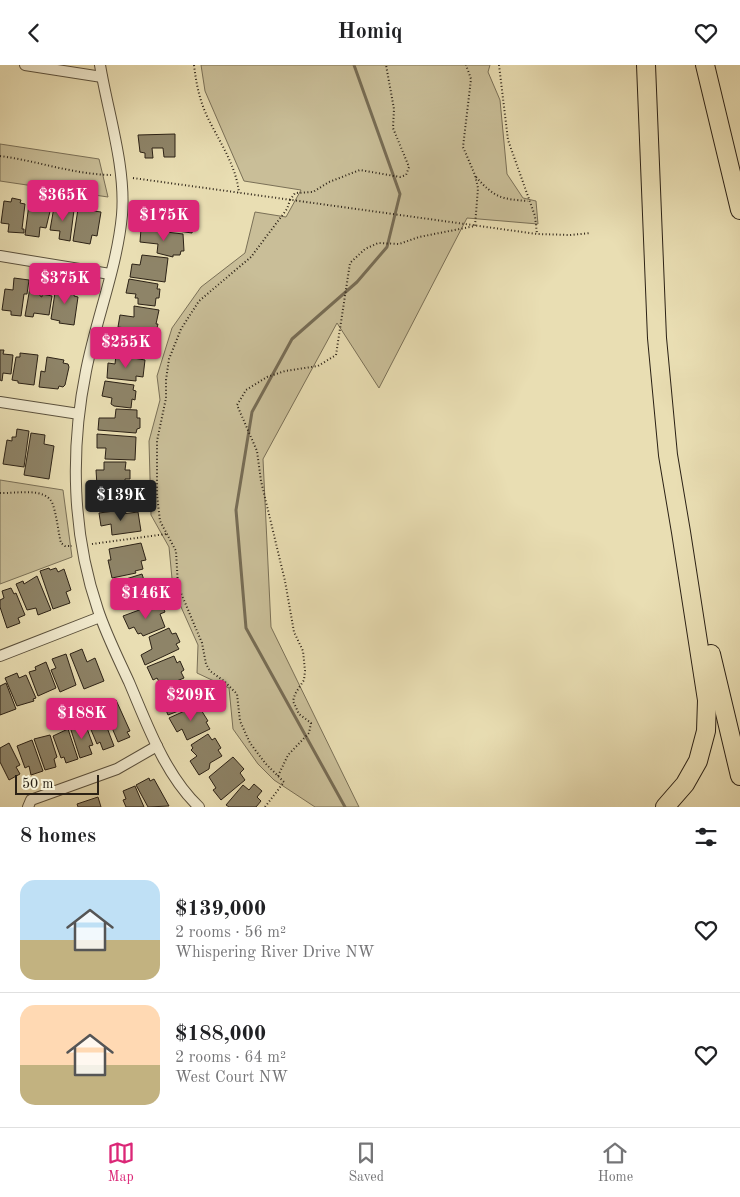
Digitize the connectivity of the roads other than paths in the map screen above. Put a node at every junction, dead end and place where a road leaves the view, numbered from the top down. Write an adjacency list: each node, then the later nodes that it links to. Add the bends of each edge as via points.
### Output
1 (25, 65): 5 (street)
2 (100, 65): 5 (street)
3 (646, 65): 11 (highway, via 657,337 668,455)
4 (705, 65): 6 (highway)
5 (102, 77): 8 (street, via 121,175 122,215)
6 (740, 210)
7 (0, 256): 8 (street)
8 (110, 274): 10 (street)
9 (0, 402): 10 (street)
10 (79, 414): 12 (street, via 76,493 85,566)
11 (681, 532): 15 (highway); 18 (highway, via 703,667 706,731 698,761 685,784)
12 (100, 617): 13 (street); 14 (street)
13 (0, 656)
14 (157, 746): 16 (street, via 117,769 31,800); 17 (street)
15 (740, 776)
16 (28, 807)
17 (199, 807)
18 (665, 807)

